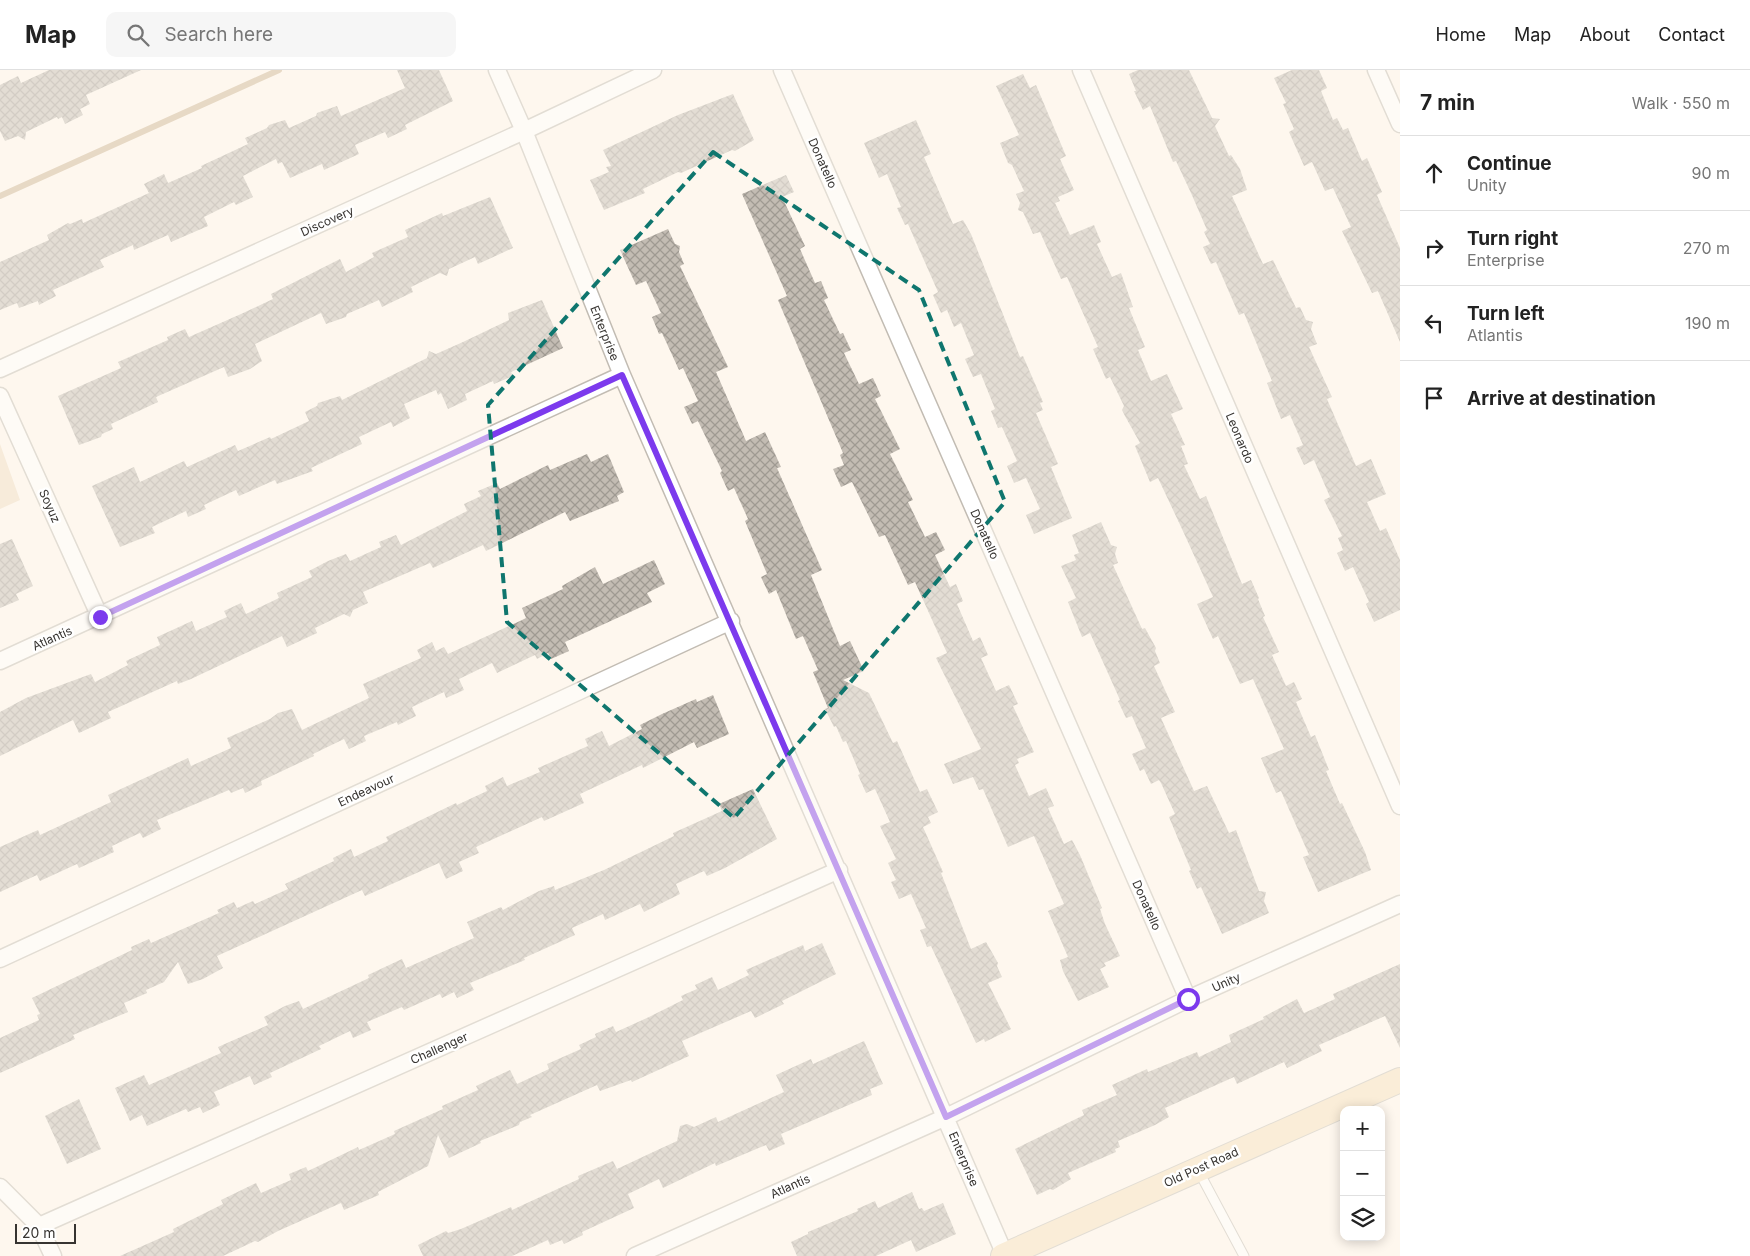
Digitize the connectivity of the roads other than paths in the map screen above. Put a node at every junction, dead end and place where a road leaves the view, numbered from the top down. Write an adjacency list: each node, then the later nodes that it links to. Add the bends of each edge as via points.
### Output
1 (497, 70): 7 (street, Enterprise)
2 (653, 70): 7 (street, Discovery)
3 (782, 70): 18 (street, Donatello)
4 (1081, 70): 14 (street, Leonardo)
5 (1376, 70): 6 (street)
6 (1400, 124)
7 (524, 131): 8 (street, Discovery); 9 (street, Enterprise)
8 (0, 369)
9 (622, 375): 11 (street, Atlantis); 12 (street, Enterprise)
10 (0, 396): 11 (street, Soyuz)
11 (100, 617): 13 (street, Atlantis)
12 (731, 622): 15 (street, Enterprise); 17 (street, Endeavour)
13 (0, 661)
14 (1400, 806)
15 (839, 870): 20 (street, Enterprise); 23 (street, Challenger)
16 (1400, 904): 18 (street, Unity)
17 (0, 959)
18 (1188, 999): 20 (street, Unity)
19 (1400, 1080): 21 (street, Old Post Road)
20 (946, 1117): 25 (street, Atlantis); 26 (street, Enterprise)
21 (1197, 1169): 26 (street, Old Post Road); 27 (lane)
22 (0, 1187): 23 (street)
23 (39, 1226): 24 (street)
24 (53, 1256)
25 (635, 1256)
26 (1005, 1256)
27 (1244, 1256)

